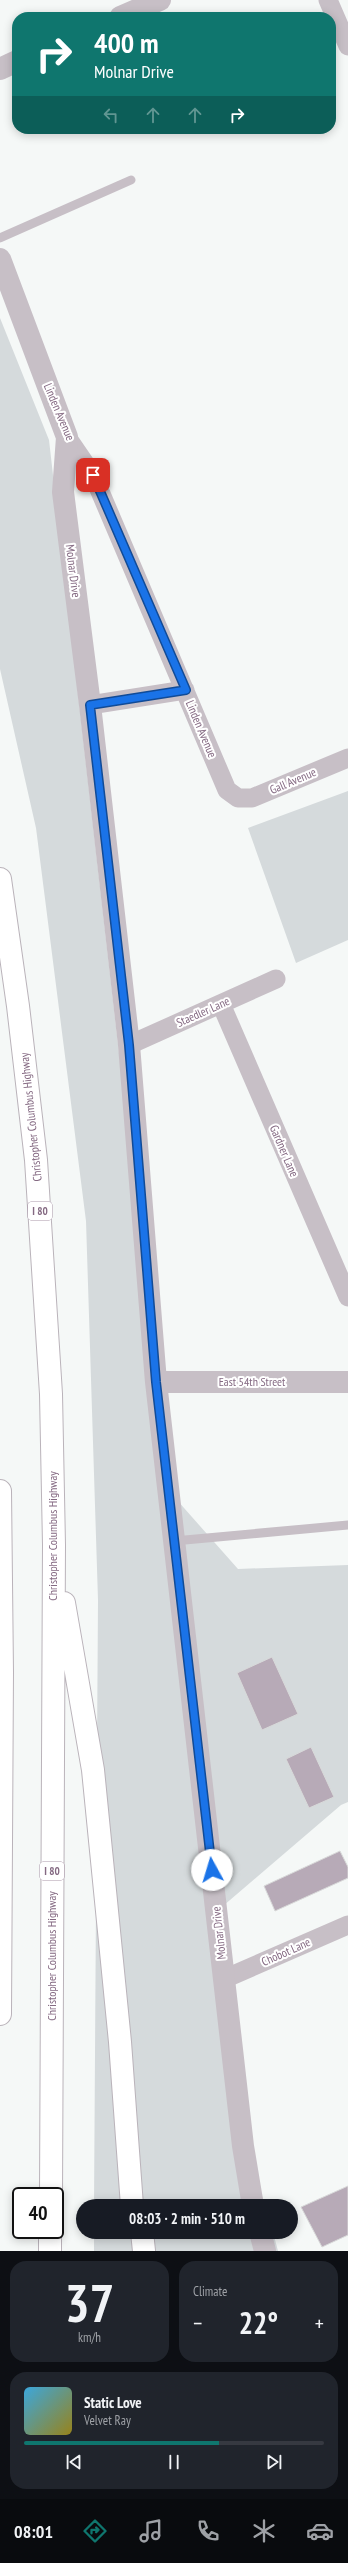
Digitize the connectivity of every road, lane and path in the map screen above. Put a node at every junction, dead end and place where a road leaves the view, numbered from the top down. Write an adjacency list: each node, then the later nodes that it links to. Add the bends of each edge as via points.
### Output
1 (160, 0): 3 (street)
2 (328, 0): 4 (street)
3 (132, 12)
4 (333, 12)
5 (336, 18): 6 (street)
6 (348, 46)
7 (12, 63): 8 (street)
8 (0, 69)
9 (131, 180): 10 (lane)
10 (0, 238)
11 (0, 259): 12 (street, Linden Avenue)
12 (67, 437): 13 (street, Linden Avenue, via 93,475); 14 (street, Molnar Drive, via 63,492)
13 (186, 690): 14 (street); 16 (street, Linden Avenue, via 227,790)
14 (90, 705): 20 (street, Molnar Drive)
15 (348, 758): 16 (street, Gall Avenue, via 252,798)
16 (238, 798)
17 (0, 879): 27 (highway, Christopher Columbus Highway / I 80, via 27,1075 42,1239 51,1394)
18 (276, 980): 19 (street, Staedler Lane)
19 (221, 1004): 20 (street, Staedler Lane); 21 (street, Gardner Lane)
20 (129, 1045): 22 (street, Molnar Drive)
21 (348, 1298)
22 (156, 1382): 23 (street, East 54th Street); 26 (street, Molnar Drive)
23 (348, 1382)
24 (0, 1490): 30 (highway)
25 (348, 1525): 26 (lane)
26 (174, 1541): 29 (street, Molnar Drive)
27 (54, 1545): 31 (highway, via 93,1770); 32 (highway, Christopher Columbus Highway / I 80)
28 (348, 1925): 29 (street, Chobot Lane)
29 (224, 1979): 35 (street, Molnar Drive, via 243,2146)
30 (0, 2014)
31 (120, 2042): 33 (highway); 34 (highway)
32 (51, 2187)
33 (131, 2199)
34 (138, 2199)
35 (252, 2199)
36 (50, 2239): 40 (highway)
37 (135, 2239): 41 (highway)
38 (143, 2239): 42 (highway)
39 (262, 2239): 43 (street)
40 (50, 2251)
41 (136, 2251)
42 (144, 2251)
43 (265, 2251)

